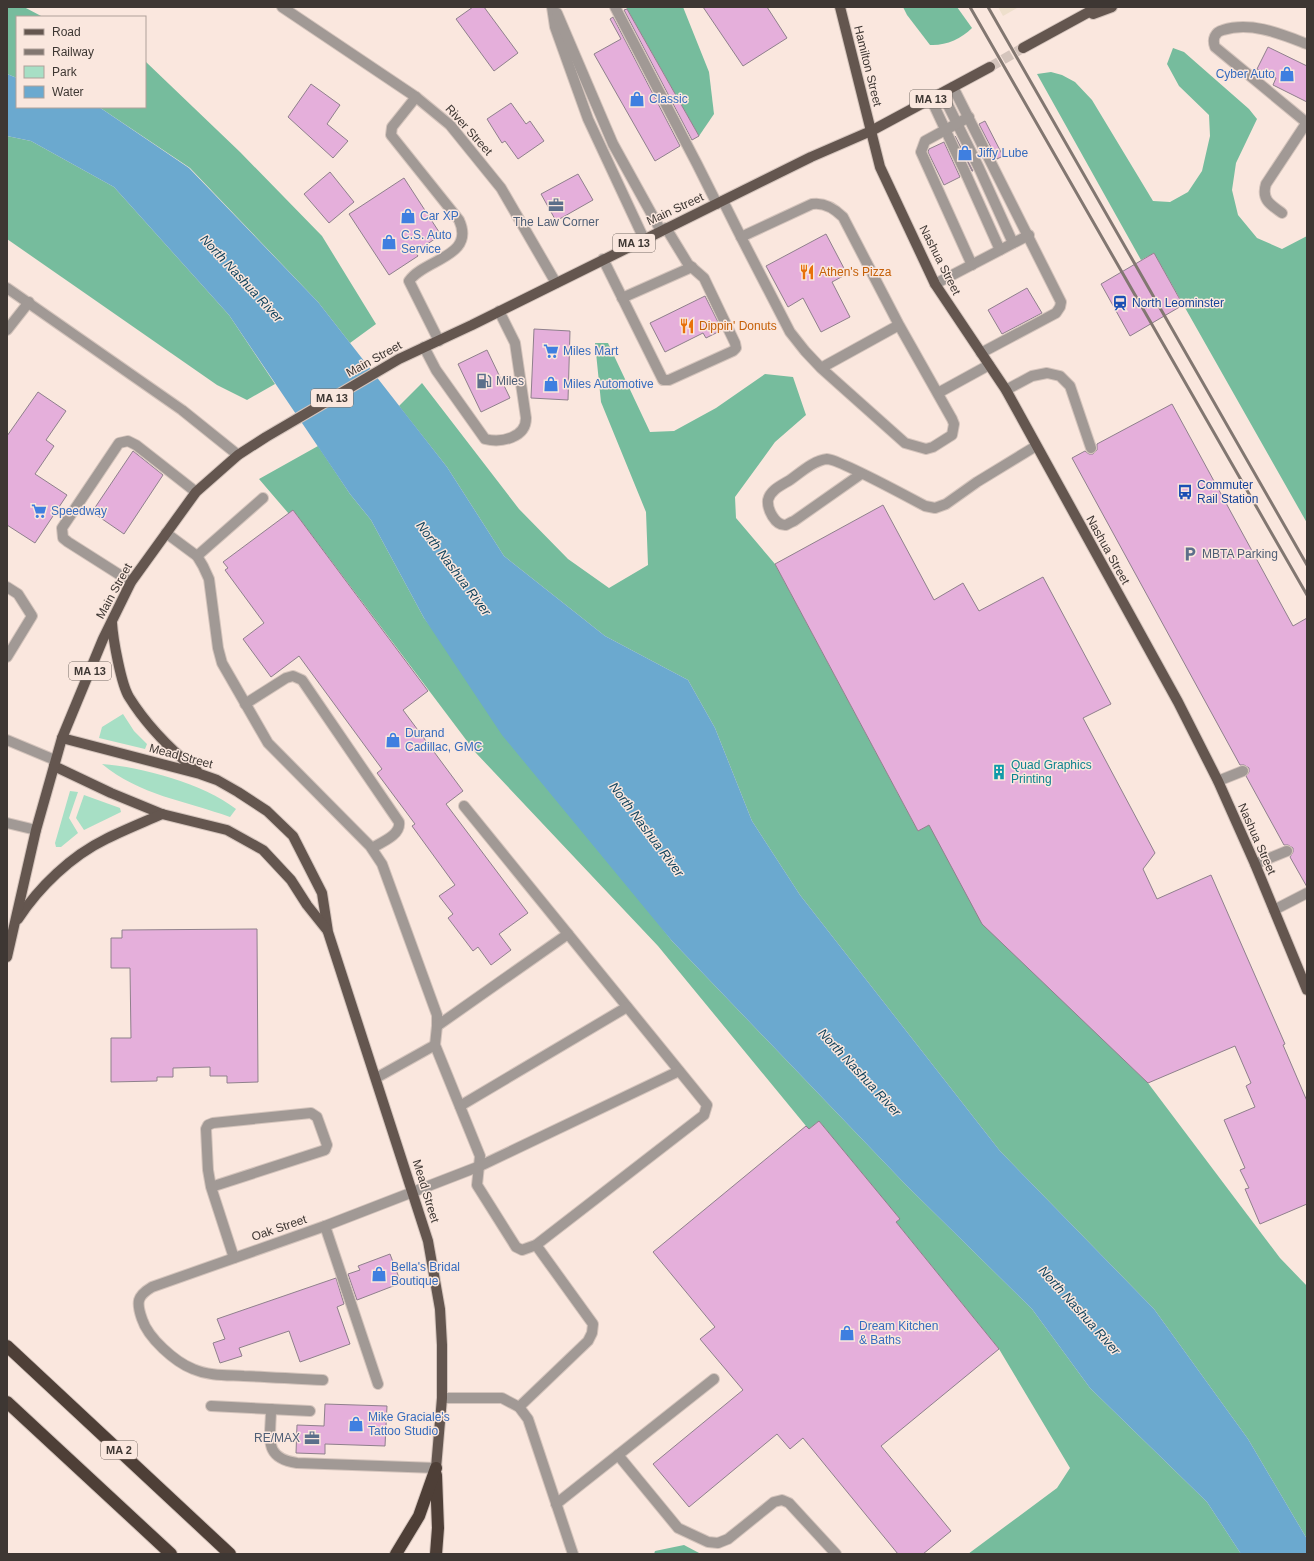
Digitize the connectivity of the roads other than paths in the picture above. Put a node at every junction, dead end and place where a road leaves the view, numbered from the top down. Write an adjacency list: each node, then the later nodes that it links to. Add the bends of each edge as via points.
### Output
1 (282, 7): 13 (street, River Street)
2 (553, 7): 22 (street, via 613,144); 25 (street, via 555,27 588,119)
3 (615, 7): 20 (street)
4 (840, 7): 19 (main road, Hamilton Street)
5 (1098, 7): 7 (main road)
6 (1112, 7): 7 (main road)
7 (1080, 18): 9 (main road)
8 (1307, 44): 16 (street, via 1268,30 1248,27 1232,27 1219,31 1214,36 1215,47)
9 (1024, 48)
10 (990, 67): 11 (main road, Main Street / MA 13)
11 (953, 87): 12 (main road, Main Street / MA 13); 15 (street)
12 (942, 93): 14 (main road, Main Street / MA 13); 17 (street)
13 (416, 97): 31 (street, River Street, via 450,125 487,169 513,206); 39 (street, via 392,127 391,136 459,220 463,233 463,238 456,248 409,281)
14 (930, 99): 18 (street); 19 (main road, Main Street / MA 13)
15 (969, 117): 17 (street); 23 (street)
16 (1307, 122): 21 (street, via 1266,184 1264,191 1266,201)
17 (957, 124): 18 (street); 26 (street)
18 (946, 130): 27 (street); 29 (street, via 925,142 921,152)
19 (871, 131): 20 (main road, Main Street / MA 13); 32 (main road, Nashua Street, via 880,167)
20 (720, 203): 22 (main road, Main Street / MA 13); 24 (street)
21 (1282, 213)
22 (664, 229): 25 (main road, Main Street / MA 13); 30 (street)
23 (1028, 235): 26 (street); 41 (street, via 1059,297 1060,307 1056,313)
24 (741, 237): 37 (street, via 812,204 822,204 837,211 843,217); 43 (street, via 790,332)
25 (644, 239): 28 (main road, Main Street / MA 13)
26 (1013, 244): 27 (street)
27 (1000, 250): 29 (street)
28 (603, 259): 31 (main road, Main Street / MA 13); 34 (street)
29 (972, 265): 32 (street)
30 (692, 267): 34 (street); 34 (street, via 704,278 736,343 736,348 669,380 660,377)
31 (556, 283): 36 (main road, Main Street / MA 13)
32 (935, 284): 41 (main road, Nashua Street)
33 (7, 288): 35 (street)
34 (622, 298)
35 (29, 302): 38 (street); 48 (street, via 182,410)
36 (499, 311): 39 (main road, Main Street / MA 13); 40 (street, via 510,332 518,357 526,418 522,432 501,441 486,439 436,370)
37 (899, 324): 43 (street); 45 (street)
38 (7, 330)
39 (439, 341): 40 (main road, Main Street / MA 13)
40 (424, 347): 48 (main road, Main Street / MA 13, via 399,359)
41 (981, 353): 42 (main road, Nashua Street)
42 (989, 365): 44 (main road, Nashua Street); 45 (street)
43 (821, 368): 45 (street, via 905,443 926,449 952,435 954,424)
44 (1006, 390): 46 (main road, Nashua Street); 47 (street, via 1032,376 1047,373 1060,376 1070,386)
45 (938, 393)
46 (1036, 446): 49 (street, via 946,504 935,508 925,506); 64 (main road, Nashua Street, via 1178,702)
47 (1091, 448)
48 (238, 455): 50 (main road, Main Street / MA 13)
49 (861, 474): 49 (street, via 830,459 824,459 772,492 768,506 774,518 785,525)
50 (196, 492): 52 (main road, Main Street / MA 13); 54 (street, via 136,445 128,441 119,443 62,528 62,534 68,542)
51 (263, 498): 53 (street)
52 (166, 533): 53 (street); 54 (main road, Main Street / MA 13)
53 (197, 556): 58 (street, via 209,580 222,663)
54 (131, 582): 56 (main road, Main Street / MA 13)
55 (7, 586): 57 (street, via 18,594 32,616)
56 (112, 620): 59 (main road, Main Street / MA 13); 63 (main road, via 112,639 128,696 156,733)
57 (7, 657)
58 (245, 704): 69 (street, via 273,748); 69 (street, via 286,678 292,676 302,680 399,822 396,833)
59 (62, 738): 61 (main road, Main Street / MA 13); 63 (main road, Mead Street)
60 (7, 740): 61 (street)
61 (54, 763): 66 (main road, Mead Street, via 111,793); 68 (main road, Main Street / MA 13)
62 (1243, 771): 64 (street)
63 (200, 774): 75 (main road, Mead Street, via 217,780 267,811 293,836 322,893)
64 (1218, 781): 71 (main road, Nashua Street)
65 (464, 806): 76 (street)
66 (162, 814): 74 (main road, via 105,839 83,853 55,874 33,897); 75 (main road, Mead Street, via 228,830 263,850 291,880)
67 (7, 823): 68 (street)
68 (36, 830): 74 (main road, Main Street / MA 13)
69 (372, 848): 80 (street, via 382,864 436,1015)
70 (1287, 851): 71 (street)
71 (1255, 864): 73 (main road, Nashua Street)
72 (1307, 893): 73 (street)
73 (1274, 910): 78 (main road, Nashua Street)
74 (15, 924): 77 (main road, Main Street / MA 13)
75 (328, 932): 83 (main road, Mead Street)
76 (568, 934): 79 (street); 80 (street)
77 (7, 957)
78 (1307, 990)
79 (627, 1007): 82 (street); 84 (street)
80 (437, 1026): 81 (street)
81 (435, 1045): 83 (street); 84 (street)
82 (679, 1071): 85 (street, Oak Street); 89 (street, via 707,1105 704,1115)
83 (376, 1078): 87 (main road, Mead Street)
84 (460, 1106): 85 (street, via 480,1156)
85 (480, 1166): 87 (street, Oak Street); 89 (street, via 477,1185 516,1247 522,1250)
86 (212, 1187): 86 (street, via 208,1170 208,1126 213,1123 311,1113 318,1117 327,1145 326,1150); 90 (street)
87 (413, 1191): 88 (street, Oak Street); 95 (main road, Mead Street, via 428,1241 440,1308)
88 (325, 1226): 90 (street, Oak Street); 94 (street)
89 (536, 1245): 98 (street, via 593,1324 588,1341)
90 (234, 1258): 93 (street, Oak Street, via 152,1287 141,1294 140,1313 150,1335 175,1358 192,1369 222,1374)
91 (7, 1346): 104 (highway, MA 2)
92 (714, 1379): 101 (street)
93 (323, 1380)
94 (378, 1384)
95 (442, 1398): 98 (street, via 502,1398); 102 (main road, Mead Street)
96 (7, 1402): 105 (highway)
97 (212, 1406): 99 (street)
98 (519, 1406): 103 (street, via 528,1418)
99 (270, 1409): 100 (street); 102 (street, via 270,1445 278,1458 284,1461)
100 (310, 1411)
101 (618, 1456): 103 (street); 109 (street, via 678,1528 696,1538 718,1543 728,1539 774,1502 782,1500 789,1503)
102 (436, 1468): 106 (highway, via 419,1516); 107 (highway)
103 (556, 1504): 108 (street)
104 (230, 1553)
105 (171, 1554)
106 (396, 1554)
107 (436, 1554)
108 (572, 1554)
109 (836, 1554)

